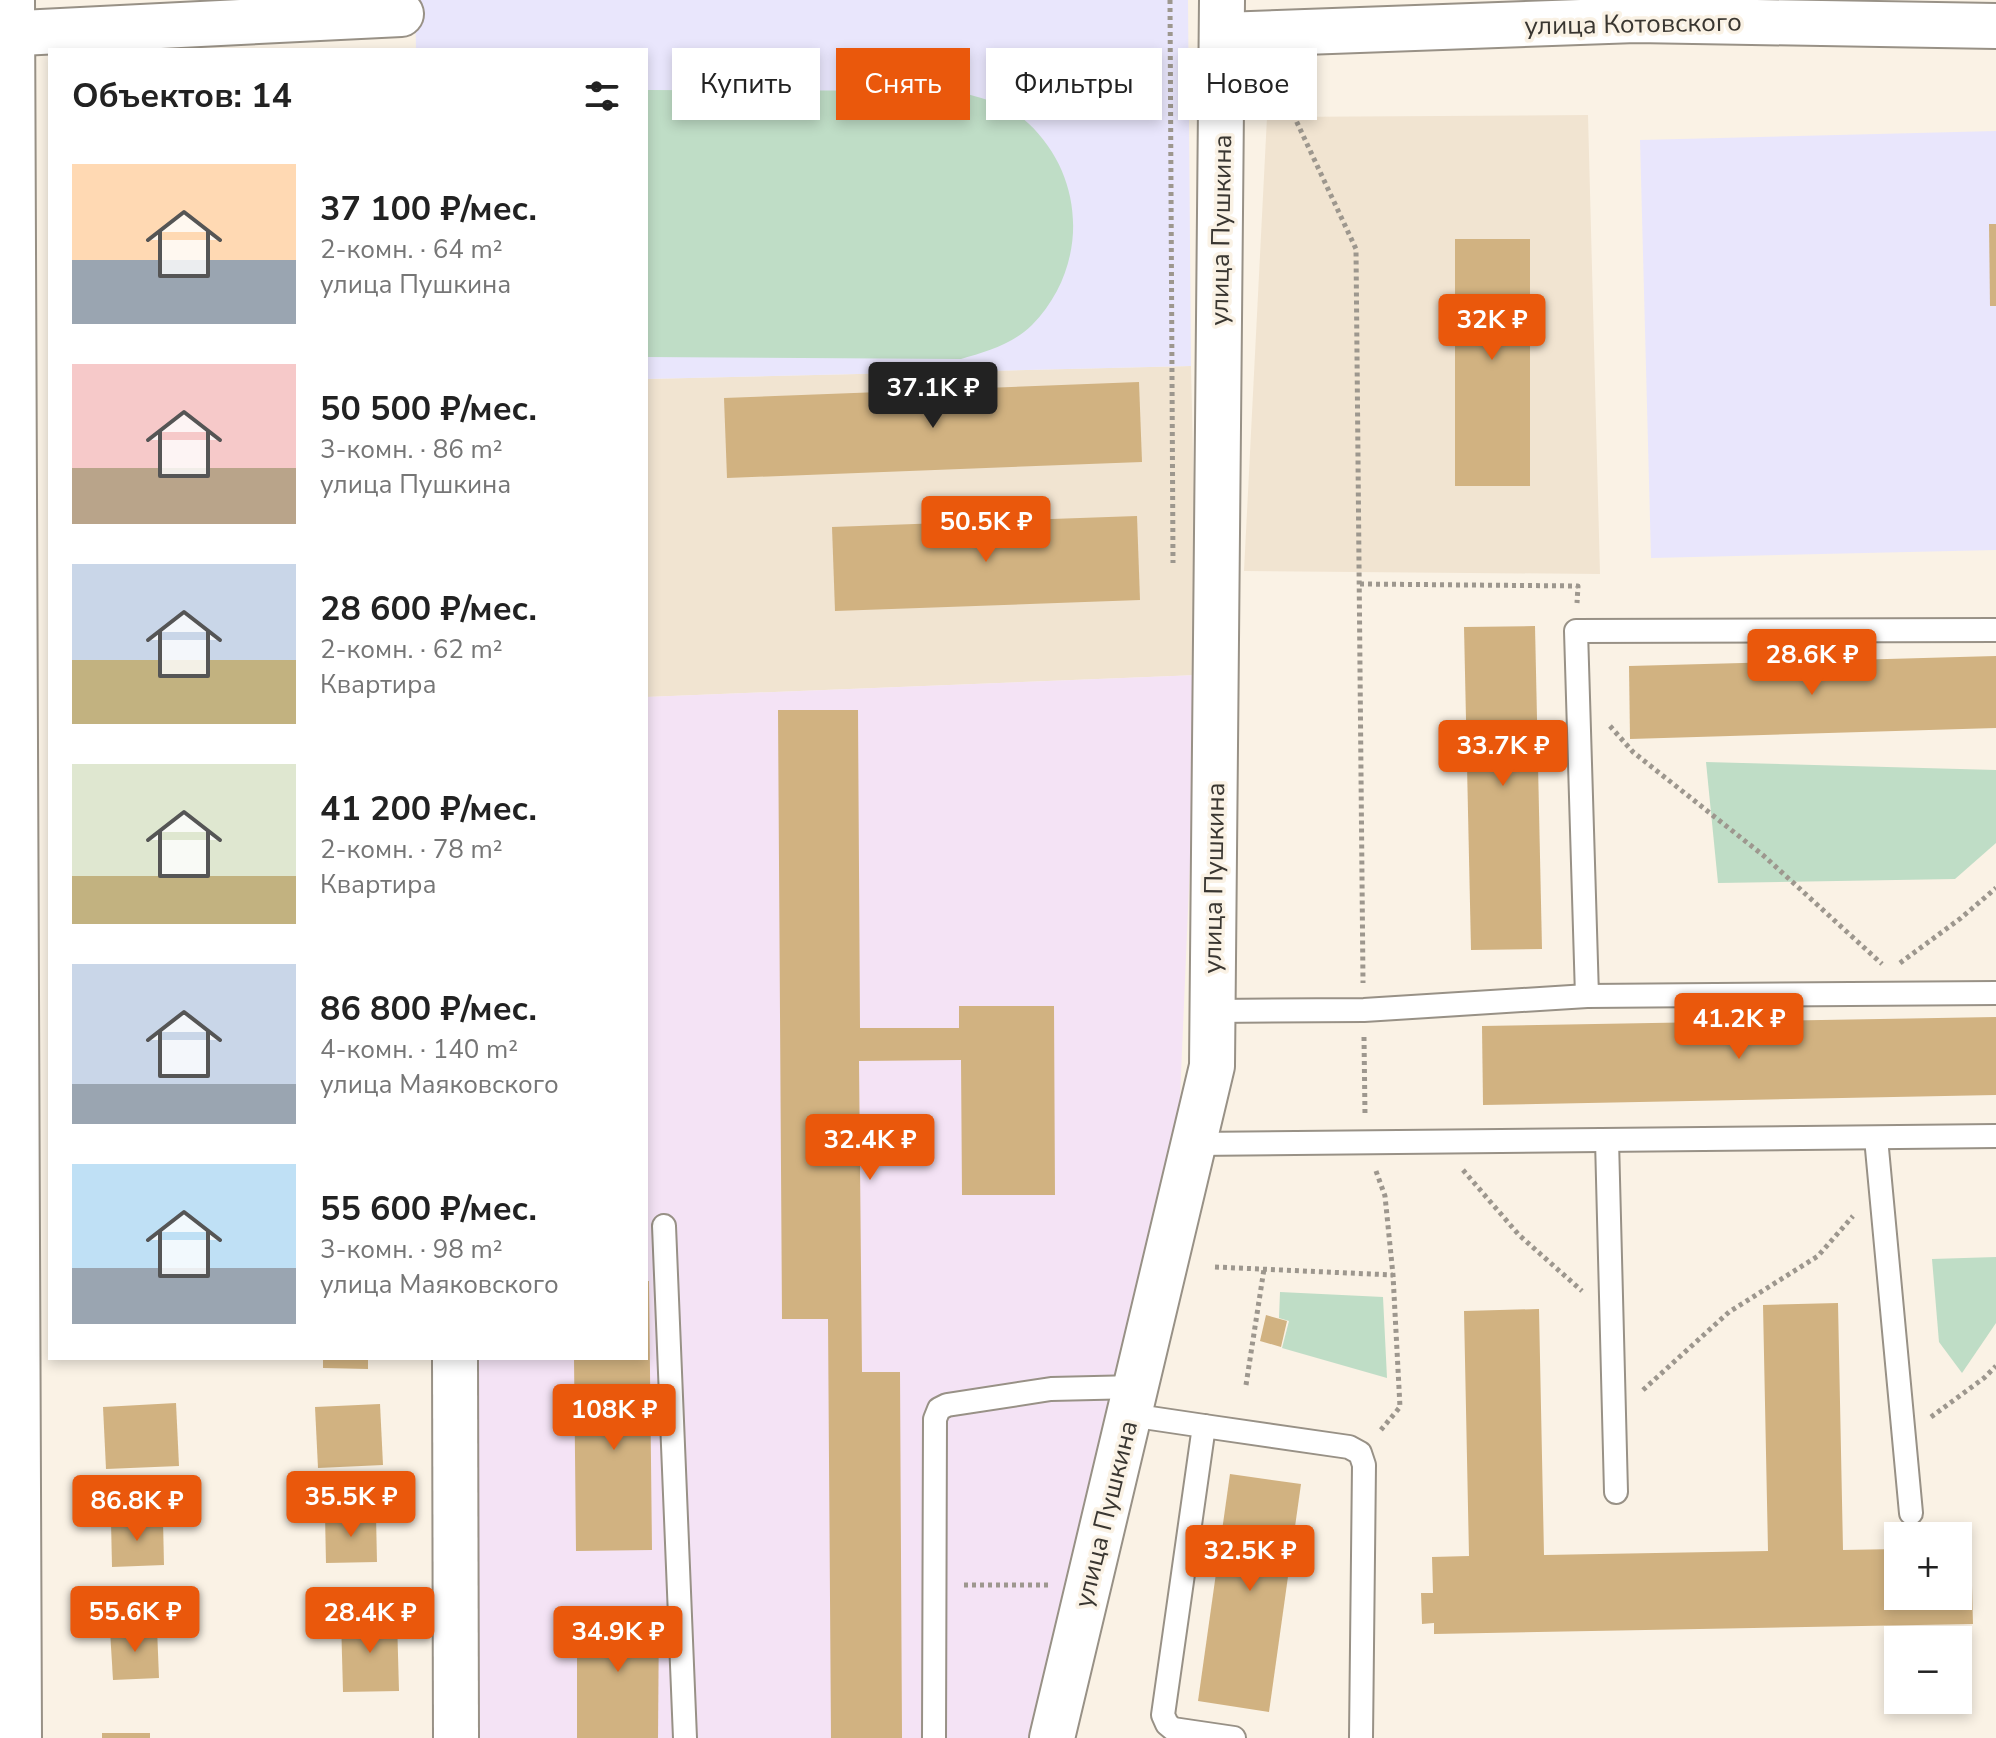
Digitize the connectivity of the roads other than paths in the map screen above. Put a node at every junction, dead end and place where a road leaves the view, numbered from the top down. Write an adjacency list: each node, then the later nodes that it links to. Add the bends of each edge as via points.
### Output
1 (1636, 10): 4 (street, улица Котовского); 5 (street, улица Котовского)
2 (402, 21): 3 (street)
3 (8, 22): 10 (street)
4 (1233, 23): 9 (street, улица Пушкина)
5 (1996, 26)
6 (1996, 630): 8 (lane, via 1576,631)
7 (1996, 993): 8 (lane)
8 (1587, 996): 9 (lane, via 1364,1010)
9 (1212, 1011): 14 (street, улица Пушкина, via 1212,1066)
10 (22, 1079): 21 (street)
11 (1996, 1136): 12 (lane)
12 (1876, 1138): 13 (lane); 20 (lane)
13 (1607, 1140): 14 (lane); 19 (lane)
14 (1194, 1144): 17 (street, улица Пушкина)
15 (664, 1226): 23 (lane)
16 (455, 1360): 22 (street)
17 (1133, 1401): 18 (lane); 24 (lane, via 1051,1389 939,1409); 25 (street, улица Пушкина)
18 (1204, 1426): 26 (lane, via 1163,1715 1173,1729); 27 (lane, via 1349,1447 1360,1453)
19 (1616, 1492)
20 (1911, 1513)
21 (19, 1738)
22 (456, 1738)
23 (685, 1738)
24 (934, 1738)
25 (1052, 1738)
26 (1234, 1738)
27 (1361, 1738)

